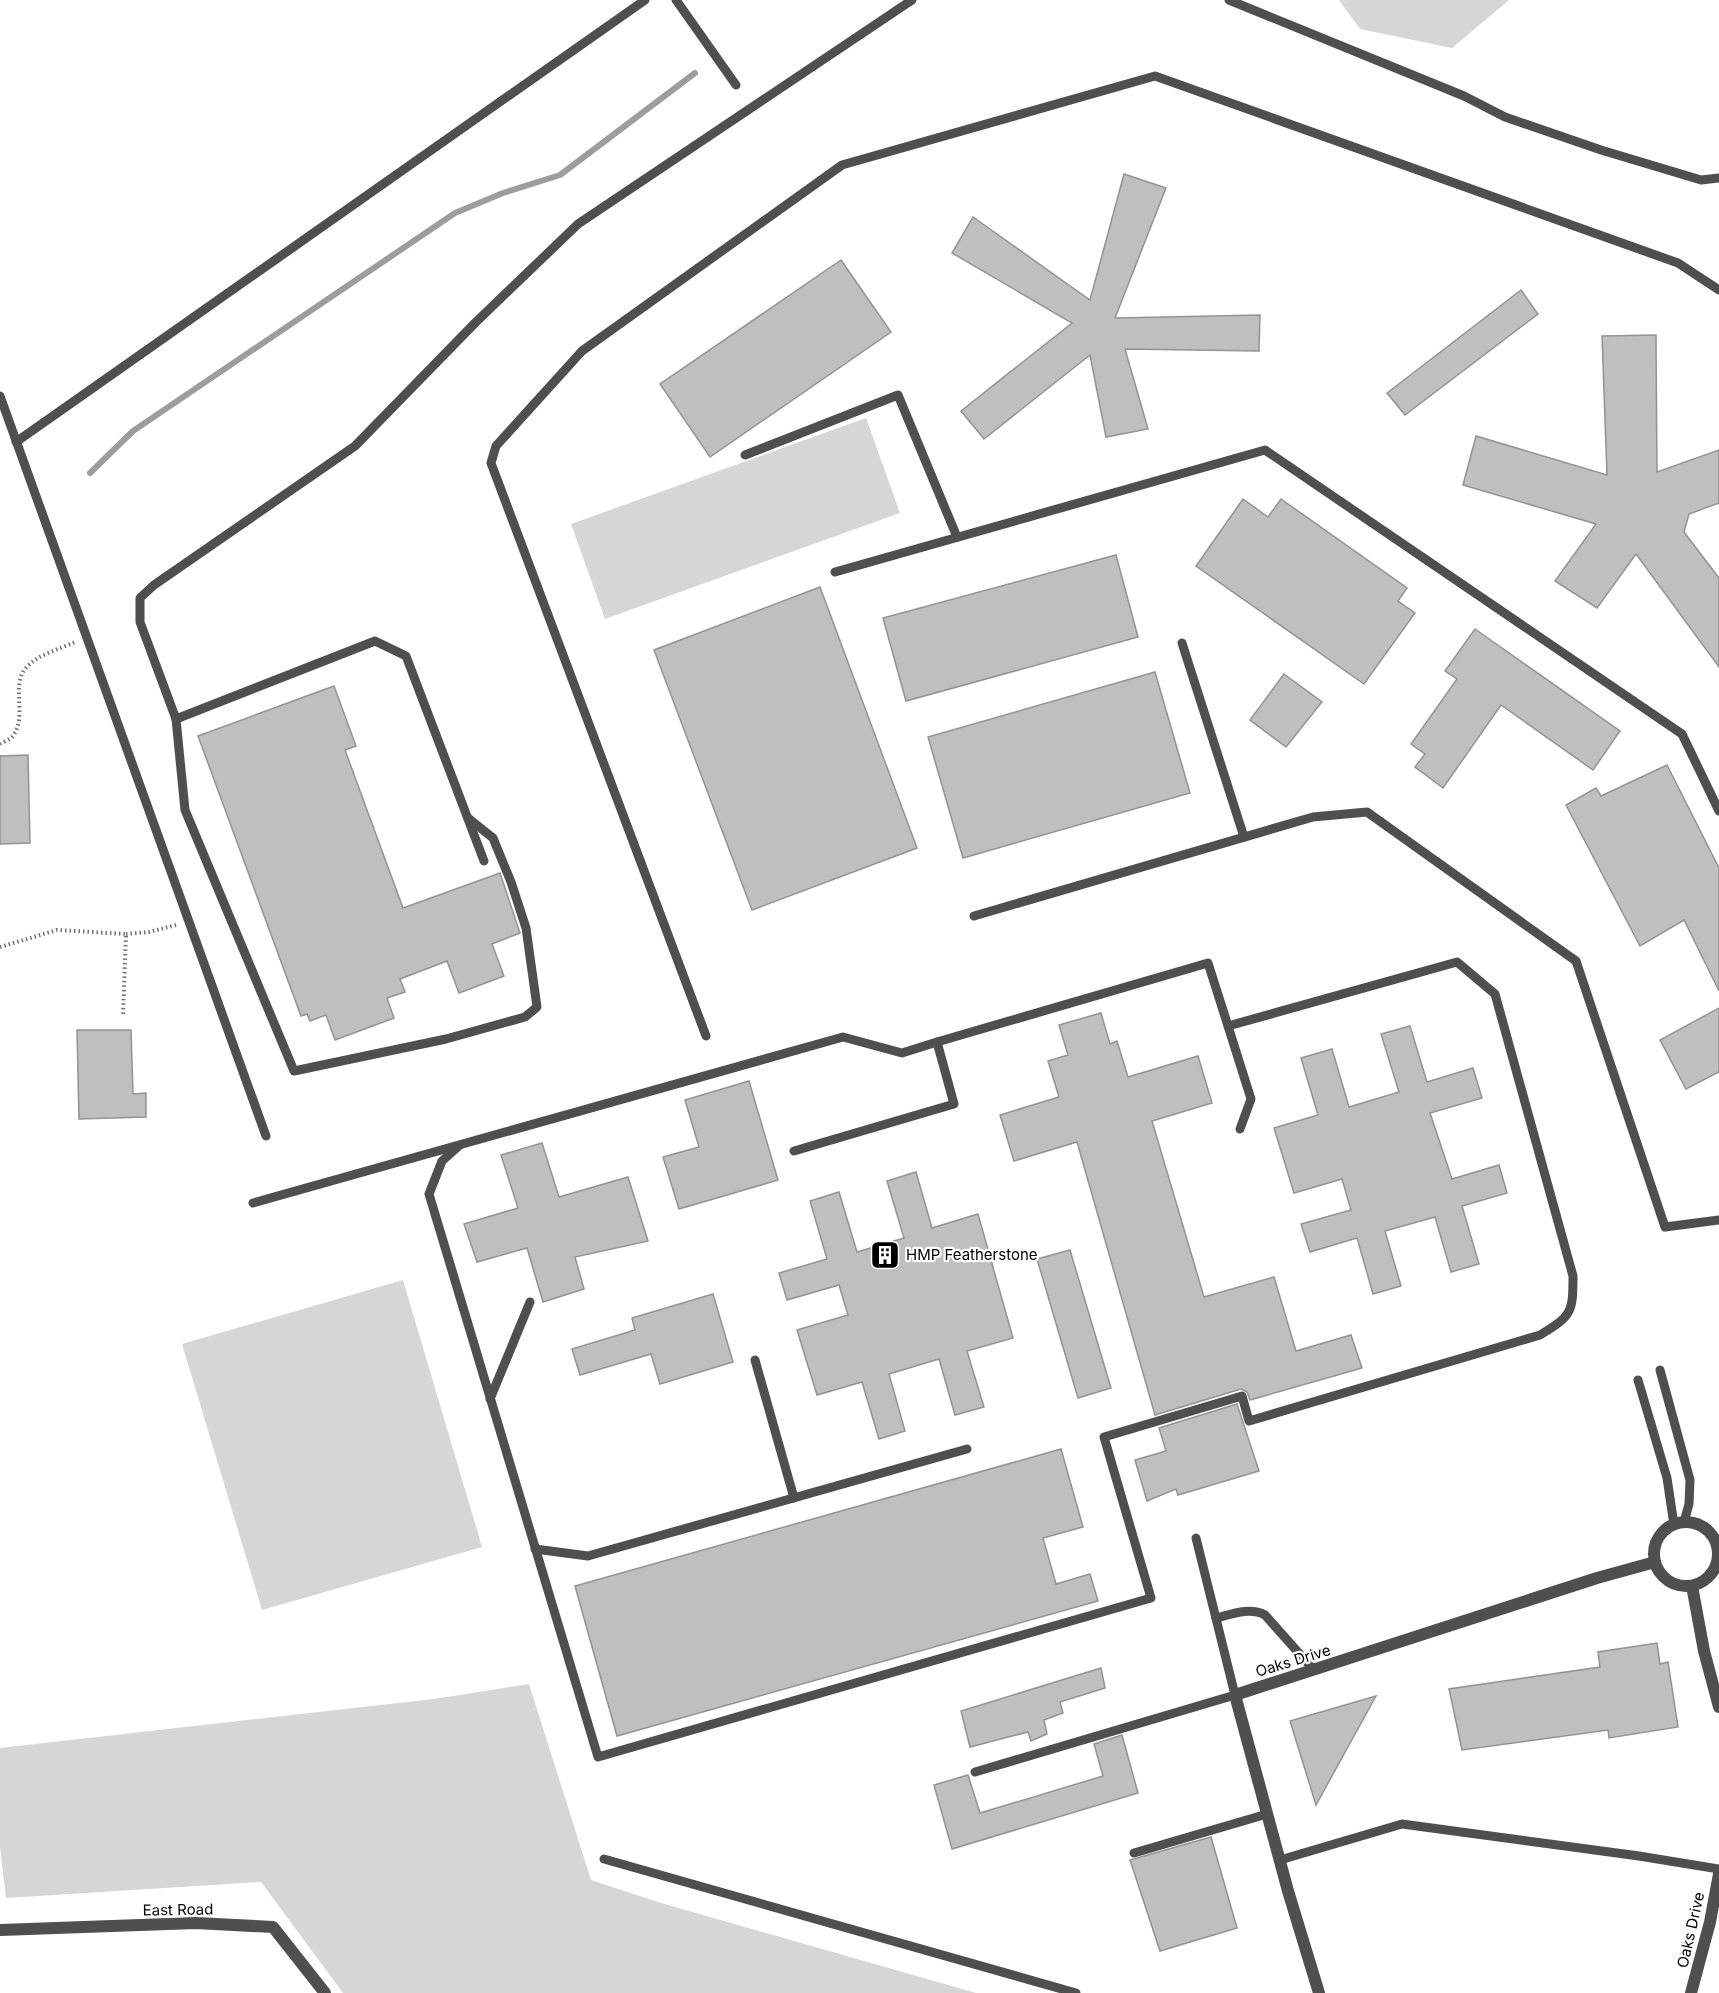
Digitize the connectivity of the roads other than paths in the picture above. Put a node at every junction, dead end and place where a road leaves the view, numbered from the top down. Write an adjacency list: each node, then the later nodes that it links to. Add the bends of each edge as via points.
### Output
1 (645, 0): 9 (lane)
2 (676, 0): 5 (lane)
3 (912, 0): 14 (lane, via 578,224 355,446 140,598 140,622)
4 (1229, 0): 6 (lane, via 1464,96 1505,117 1701,180)
5 (736, 85)
6 (1719, 178)
7 (1719, 290): 21 (lane, via 1678,262 1155,76 842,165 582,351 496,446 491,463)
8 (0, 396): 9 (lane)
9 (16, 442): 24 (lane)
10 (745, 455): 11 (lane, via 898,395)
11 (957, 537): 12 (lane); 15 (lane, via 1265,450 1682,734)
12 (835, 572)
13 (1182, 642): 17 (lane)
14 (176, 719): 16 (lane, via 375,641 406,656); 16 (lane, via 185,810 294,1071 446,1040 525,1017 537,1007 526,928 511,882 493,838)
15 (1719, 811)
16 (468, 818): 18 (lane)
17 (1244, 837): 19 (lane); 28 (lane, via 1313,818 1367,812 1576,961 1665,1227)
18 (484, 861)
19 (974, 916)
20 (1228, 1026): 22 (lane, via 1208,963); 23 (lane, via 1251,1099); 39 (lane, via 1457,962 1495,994 1573,1276 1573,1305 1561,1323 1540,1335 1249,1421 1242,1396 1104,1437 1151,1598 598,1757)
21 (706, 1036)
22 (937, 1042): 25 (lane, via 902,1053 843,1037); 26 (lane, via 954,1104)
23 (1239, 1129)
24 (266, 1136)
25 (460, 1145): 27 (lane); 33 (lane, via 442,1161 429,1194)
26 (794, 1151)
27 (252, 1203)
28 (1719, 1220)
29 (531, 1302): 33 (lane)
30 (755, 1360): 35 (lane)
31 (1660, 1370): 36 (lane, via 1690,1480 1689,1504)
32 (1638, 1380): 36 (lane)
33 (490, 1399): 39 (lane)
34 (967, 1449): 35 (lane)
35 (794, 1498): 39 (lane, via 588,1556)
36 (1679, 1524): 38 (street, via 1695,1524); 40 (street, via 1660,1536)
37 (1196, 1538): 42 (lane)
38 (1717, 1541): 41 (street, via 1714,1568 1709,1576)
39 (535, 1549)
40 (1655, 1562): 41 (street, via 1664,1578); 43 (street, Oaks Drive)
41 (1692, 1586): 45 (street)
42 (1216, 1618): 43 (lane, via 1257,1611 1266,1615); 44 (lane)
43 (1313, 1669): 44 (street, Oaks Drive)
44 (1234, 1695): 46 (lane); 47 (street)
45 (1719, 1707)
46 (975, 1772)
47 (1267, 1814): 48 (lane); 50 (street)
48 (1134, 1853)
49 (604, 1858): 55 (lane)
50 (1280, 1860): 51 (lane, via 1402,1824); 56 (street)
51 (1719, 1869)
52 (1719, 1874): 57 (street, Oaks Drive)
53 (0, 1930): 54 (street, East Road, via 196,1923 273,1927)
54 (326, 1993)
55 (1076, 1993)
56 (1319, 1993)
57 (1691, 1993)

